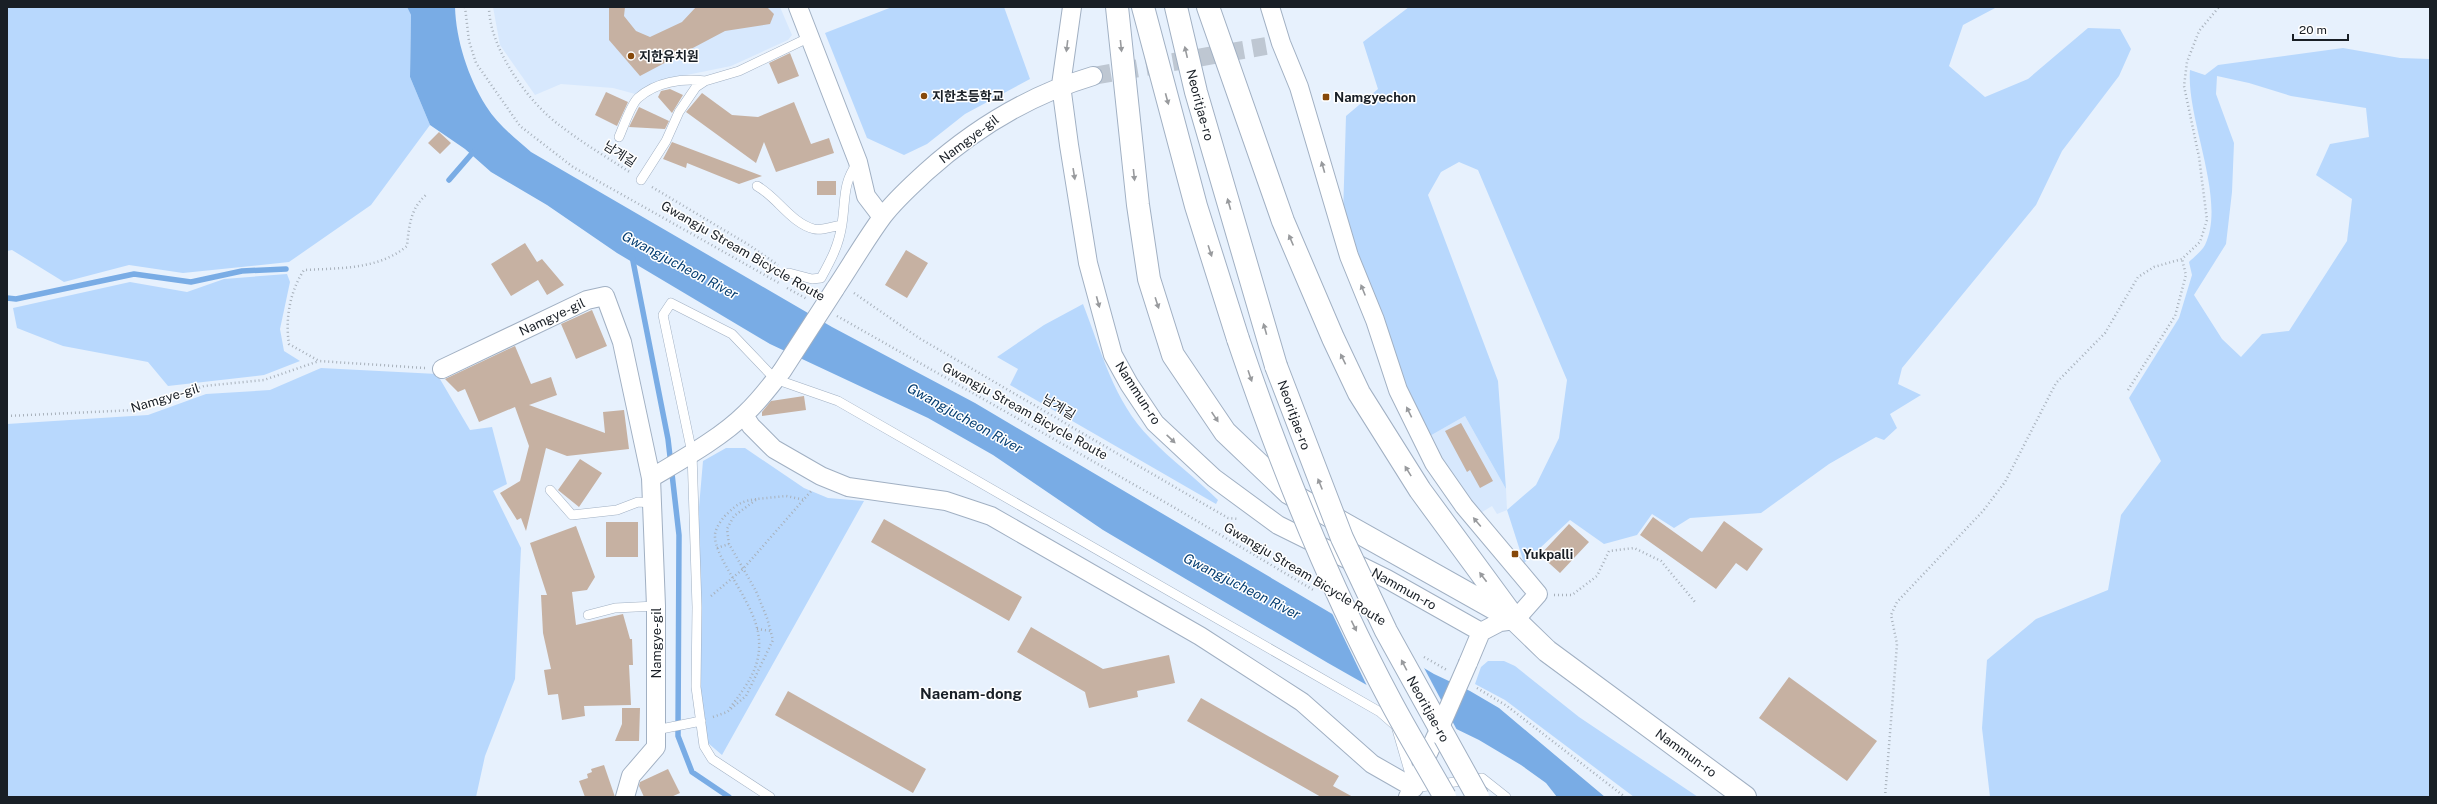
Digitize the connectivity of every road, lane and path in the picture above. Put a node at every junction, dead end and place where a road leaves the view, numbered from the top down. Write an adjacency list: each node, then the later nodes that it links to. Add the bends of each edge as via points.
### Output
1 (466, 7): 25 (path, Gwangju Stream Bicycle Route, via 469,41 476,63 520,126 573,167)
2 (489, 7): 17 (path, 남계길, via 497,46 530,96 560,126)
3 (798, 7): 11 (street)
4 (1072, 7): 14 (street, Nammun-ro, one-way to 14)
5 (1117, 7): 51 (main road, one-way to 51, via 1138,205 1149,279 1173,355 1225,432 1289,493)
6 (1143, 7): 64 (main road, Neoritjae-ro, one-way to 64, bridge, via 1196,206 1267,425 1352,622 1391,701)
7 (1176, 7): 65 (main road, Neoritjae-ro, one-way to 7, bridge, via 1389,638 1342,538 1276,366 1196,92)
8 (1208, 7): 51 (main road, one-way to 8, via 1420,490 1359,393 1283,221)
9 (1270, 7): 46 (street, one-way to 9, via 1464,506 1434,463 1398,390 1375,320 1349,256 1299,86 1273,44)
10 (2219, 7): 22 (path, via 2199,31 2187,62 2184,86 2199,157 2207,220 2200,242)
11 (810, 37): 13 (lane, via 739,71); 16 (street)
12 (1093, 76): 14 (street, Namgye-gil)
13 (705, 81): 15 (lane, via 687,78 664,83 637,98); 17 (lane, via 696,87 679,112 666,141)
14 (1061, 85): 20 (street, Namgye-gil, via 981,127 955,146 897,199); 54 (street, Nammun-ro, one-way to 54, via 1088,263 1113,355 1155,423 1214,478 1278,525 1387,579)
15 (619, 137)
16 (858, 162): 20 (street, via 866,196); 21 (lane, via 847,176)
17 (641, 180): 23 (path, 남계길, via 749,245)
18 (757, 186): 21 (lane, via 770,193 805,225 816,230)
19 (426, 196): 27 (path, Namgye-gil, via 417,203 411,219 407,246 393,257 352,268 304,270 294,285 286,328 289,344)
20 (882, 217): 24 (street, Namgye-gil)
21 (842, 225): 23 (lane, via 834,256 820,278 812,279)
22 (2182, 259): 30 (path, via 2186,275 2175,316); 69 (path, via 2154,268 2138,277 2105,333 2056,382 2004,482 1988,505 1897,602 1891,615 1897,644)
23 (789, 273)
24 (838, 285): 29 (street, Namgye-gil, bridge); 40 (path, 남계길, via 853,292 919,338 1228,518)
25 (808, 300)
26 (836, 316): 45 (path, Gwangju Stream Bicycle Route, via 1170,505)
27 (319, 361): 28 (path, Namgye-gil); 32 (path, Namgye-gil, via 264,380 204,386 135,410)
28 (442, 369): 34 (street, Namgye-gil, via 587,300 605,296 622,342)
29 (778, 375): 31 (street, Namgye-gil, via 765,394); 33 (lane, via 732,334 670,304 663,315); 61 (lane, via 838,402 1380,712 1396,726)
30 (2128, 390)
31 (744, 415): 33 (street, Namgye-gil); 35 (street, via 751,426 774,449)
32 (7, 416)
33 (687, 456): 34 (street, Namgye-gil); 49 (lane)
34 (655, 476): 39 (street, Namgye-gil)
35 (821, 476): 38 (path); 61 (street, via 848,487 946,501 991,516 1200,636 1302,702 1372,764)
36 (550, 490): 39 (lane, via 572,515 617,510 638,502)
37 (757, 499): 38 (path, via 786,496); 41 (path, via 734,516 727,529); 42 (path, via 740,501 725,516 715,533)
38 (805, 500): 43 (path)
39 (652, 503): 48 (street, Namgye-gil)
40 (1242, 520)
41 (729, 544): 42 (path); 43 (path)
42 (717, 548): 44 (path)
43 (742, 569): 44 (path); 53 (path, via 756,591)
44 (734, 578): 49 (path); 52 (path, via 752,608)
45 (1318, 594)
46 (1538, 594): 47 (path, via 1572,595 1597,576 1609,551 1634,548 1661,561); 51 (street)
47 (1696, 602)
48 (656, 606): 50 (lane, via 615,608); 60 (street, Namgye-gil)
49 (697, 607): 59 (lane, via 696,687)
50 (588, 615)
51 (1515, 620): 54 (street, via 1500,622); 68 (main road, Nammun-ro, via 1547,650)
52 (757, 629): 53 (path); 58 (path, via 758,662 752,678)
53 (771, 631): 58 (path, via 773,640 746,696)
54 (1481, 632): 61 (street, bridge)
55 (1419, 654): 56 (path)
56 (1453, 674)
57 (1473, 686): 67 (path, via 1507,706)
58 (727, 712): 59 (path)
59 (699, 721): 60 (lane); 63 (lane, via 704,746 712,759)
60 (663, 729): 62 (street, Namgye-gil, via 656,747 631,776)
61 (1414, 794): 66 (lane, via 1482,778)
62 (625, 797)
63 (770, 797)
64 (1445, 797)
65 (1478, 797)
66 (1506, 797)
67 (1625, 797)
68 (1745, 797)
69 (1885, 797)

